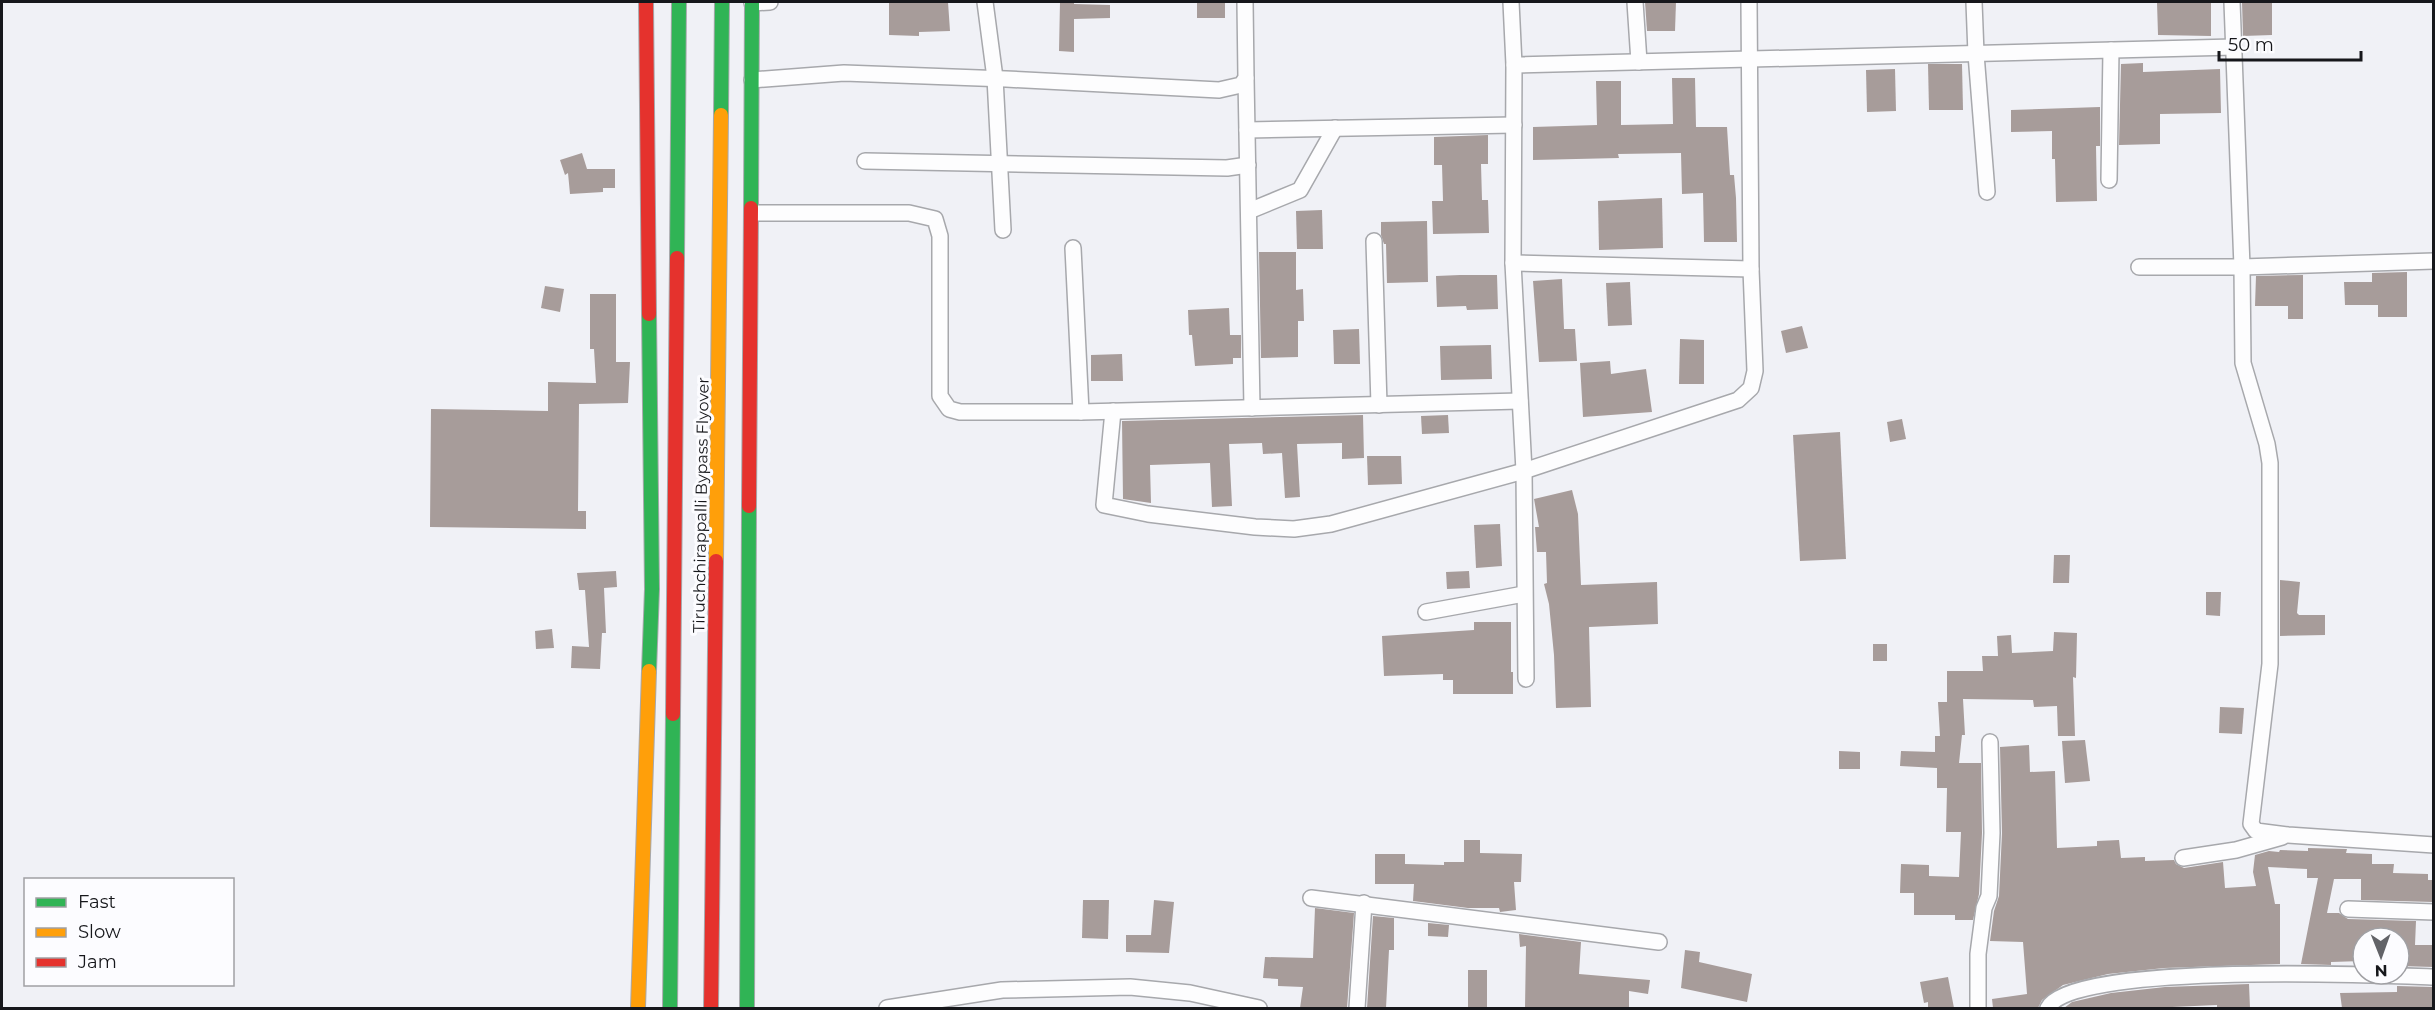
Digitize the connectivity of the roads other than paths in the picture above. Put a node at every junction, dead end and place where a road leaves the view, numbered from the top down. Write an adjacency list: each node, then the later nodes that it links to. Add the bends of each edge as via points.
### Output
1 (646, 2): 60 (main road, via 652,589)
2 (679, 2): 61 (main road, Tiruchchirappalli Bypass Flyover)
3 (722, 2): 62 (main road, Tiruchchirappalli Bypass Flyover)
4 (752, 2): 5 (street); 21 (main road)
5 (770, 2)
6 (985, 2): 19 (street)
7 (1245, 2): 20 (street)
8 (1511, 2): 18 (street)
9 (1635, 2): 17 (street)
10 (1749, 2): 16 (street)
11 (1974, 2): 15 (street)
12 (2232, 2): 13 (street)
13 (2234, 47): 14 (street); 38 (street)
14 (2111, 50): 15 (street); 28 (street)
15 (1976, 54): 16 (street); 29 (street)
16 (1750, 60): 17 (street); 39 (street)
17 (1639, 62): 18 (street)
18 (1514, 65): 22 (street)
19 (995, 78): 20 (street, via 1219,90 1241,85); 21 (street, via 844,74); 26 (street)
20 (1246, 78): 24 (street)
21 (752, 80): 31 (main road)
22 (1514, 125): 23 (street); 36 (street)
23 (1335, 128): 24 (street); 30 (street, via 1299,190)
24 (1247, 130): 27 (street)
25 (865, 161): 26 (street)
26 (999, 164): 27 (street, via 1227,168); 32 (street)
27 (1248, 165): 30 (street)
28 (2109, 180)
29 (1987, 192)
30 (1249, 211): 42 (street)
31 (752, 213): 44 (street, via 909,213 935,219 940,236 940,396 949,409); 63 (main road)
32 (1003, 230)
33 (1374, 241): 41 (street)
34 (1072, 248): 44 (street)
35 (2433, 261): 38 (street)
36 (1513, 263): 39 (street); 40 (street)
37 (2139, 267): 38 (street)
38 (2242, 267): 50 (street, via 2243,363 2270,463 2270,664 2251,822 2256,831)
39 (1751, 269): 45 (street, via 1755,371 1745,395)
40 (1520, 401): 41 (street); 45 (street)
41 (1379, 405): 42 (street)
42 (1252, 408): 43 (street)
43 (1113, 411): 44 (street); 45 (street, via 1104,505 1148,514 1294,529 1331,524)
44 (1081, 412)
45 (1524, 471): 46 (street)
46 (1524, 594): 47 (street); 48 (street)
47 (1426, 612)
48 (1526, 679)
49 (1990, 742): 67 (street, via 1991,854 1989,896 1978,954)
50 (2288, 835): 51 (street); 52 (street, via 2236,850)
51 (2433, 845)
52 (2183, 858)
53 (1311, 898): 54 (street)
54 (1364, 903): 57 (street); 66 (street)
55 (2348, 909): 56 (street)
56 (2433, 912)
57 (1659, 942)
58 (2433, 977): 68 (street, via 2189,975 2119,981 2059,997)
59 (938, 1004): 64 (street); 65 (street, via 1002,990 1130,987 1190,993)
60 (638, 1008)
61 (670, 1008)
62 (711, 1008)
63 (747, 1008)
64 (887, 1008)
65 (1258, 1008)
66 (1357, 1008)
67 (1978, 1008)
68 (2048, 1008)

